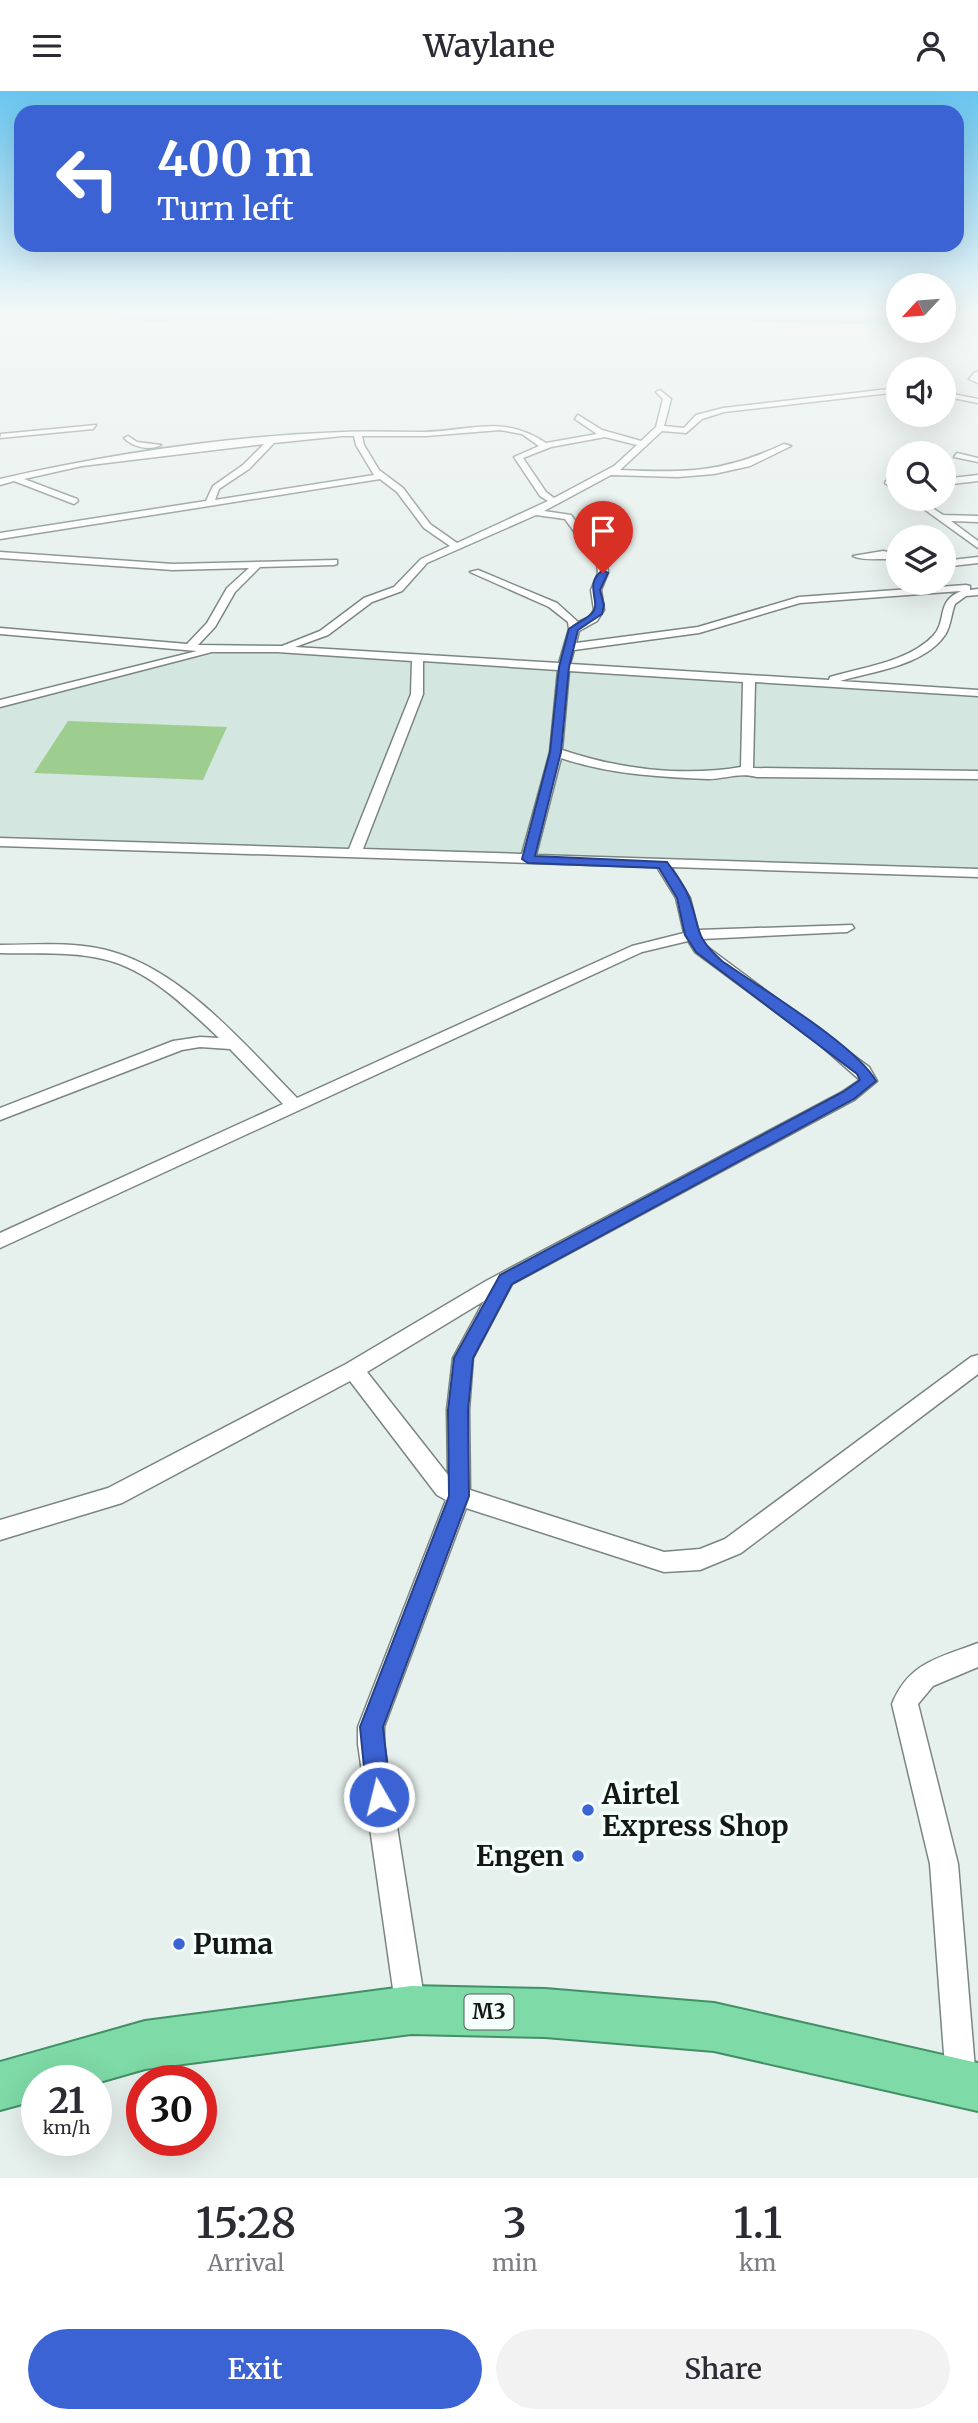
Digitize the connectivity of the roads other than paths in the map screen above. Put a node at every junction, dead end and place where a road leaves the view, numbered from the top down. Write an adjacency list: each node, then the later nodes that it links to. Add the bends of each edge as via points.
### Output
1 (664, 413): 5 (street)
2 (710, 413): 5 (street, via 699,417 686,431)
3 (578, 417): 7 (street)
4 (93, 427): 8 (street)
5 (660, 428): 11 (street)
6 (358, 433): 10 (street); 12 (street, via 500,428 524,432); 18 (street, via 362,449)
7 (607, 434): 11 (street); 12 (street)
8 (0, 437)
9 (128, 438): 14 (street, via 135,444 157,445)
10 (270, 442): 14 (street); 25 (street, via 242,470 216,487)
11 (643, 444): 17 (street)
12 (545, 446): 24 (street, via 518,458 543,495)
13 (787, 446): 17 (street, via 734,467 654,475)
14 (161, 454): 20 (street, via 79,464)
15 (957, 455): 16 (street)
16 (978, 460)
17 (609, 472): 24 (street)
18 (381, 476): 25 (street); 32 (street, via 407,497 427,526)
19 (978, 478): 21 (street)
20 (16, 479): 22 (street); 23 (street)
21 (956, 481)
22 (0, 482)
23 (74, 501)
24 (553, 501): 27 (street)
25 (211, 504): 30 (street)
26 (930, 511): 28 (street)
27 (535, 512): 32 (street); 42 (street, via 573,520 602,563 596,590 599,610 593,619)
28 (940, 518): 29 (street); 31 (street)
29 (978, 519)
30 (0, 536)
31 (978, 545)
32 (457, 547): 47 (street, via 424,561 401,587 368,600 324,633)
33 (0, 555): 39 (street, via 159,566)
34 (886, 555): 35 (street)
35 (858, 556)
36 (978, 560): 38 (street)
37 (334, 562): 39 (street)
38 (956, 563)
39 (257, 565): 44 (street, via 231,590 211,625)
40 (475, 572): 42 (street, via 561,609 571,617)
41 (970, 588): 45 (street, via 805,599 699,630); 51 (street, via 948,606 944,627 930,644)
42 (574, 629): 45 (street)
43 (0, 631): 44 (street)
44 (190, 647): 46 (street)
45 (570, 647): 49 (street)
46 (210, 649): 47 (street); 53 (street)
47 (277, 649): 48 (street)
48 (418, 658): 49 (street); 58 (street, via 416,694)
49 (564, 667): 50 (street); 54 (street)
50 (749, 678): 51 (street); 55 (street)
51 (823, 683): 52 (street)
52 (978, 692)
53 (0, 704)
54 (555, 752): 55 (street, via 581,762 651,771 717,775); 59 (street)
55 (747, 769): 56 (street, via 757,773)
56 (978, 775)
57 (0, 842): 58 (street)
58 (354, 854): 59 (street)
59 (528, 859): 60 (street)
60 (663, 865): 61 (street); 63 (street, via 683,898)
61 (978, 873)
62 (847, 928): 63 (street)
63 (692, 935): 66 (street, via 637,949); 69 (street, via 717,964 825,1040 869,1081)
64 (0, 949): 65 (street, via 84,952 130,962 160,979)
65 (233, 1044): 66 (street); 67 (street, via 190,1043 166,1049)
66 (295, 1106): 68 (street)
67 (0, 1114)
68 (0, 1241)
69 (506, 1279): 71 (street); 72 (street, via 464,1358 458,1410)
70 (978, 1363): 72 (street, via 709,1560 664,1562)
71 (353, 1370): 72 (street, via 436,1478); 73 (street, via 114,1496)
72 (459, 1496): 75 (street, via 371,1727)
73 (0, 1530)
74 (978, 1655): 76 (street, via 915,1682 905,1704 944,1864)
75 (411, 2010): 76 (highway, M3, via 545,2013 714,2027); 77 (highway, M3, via 145,2045)
76 (970, 2085)
77 (0, 2086)

